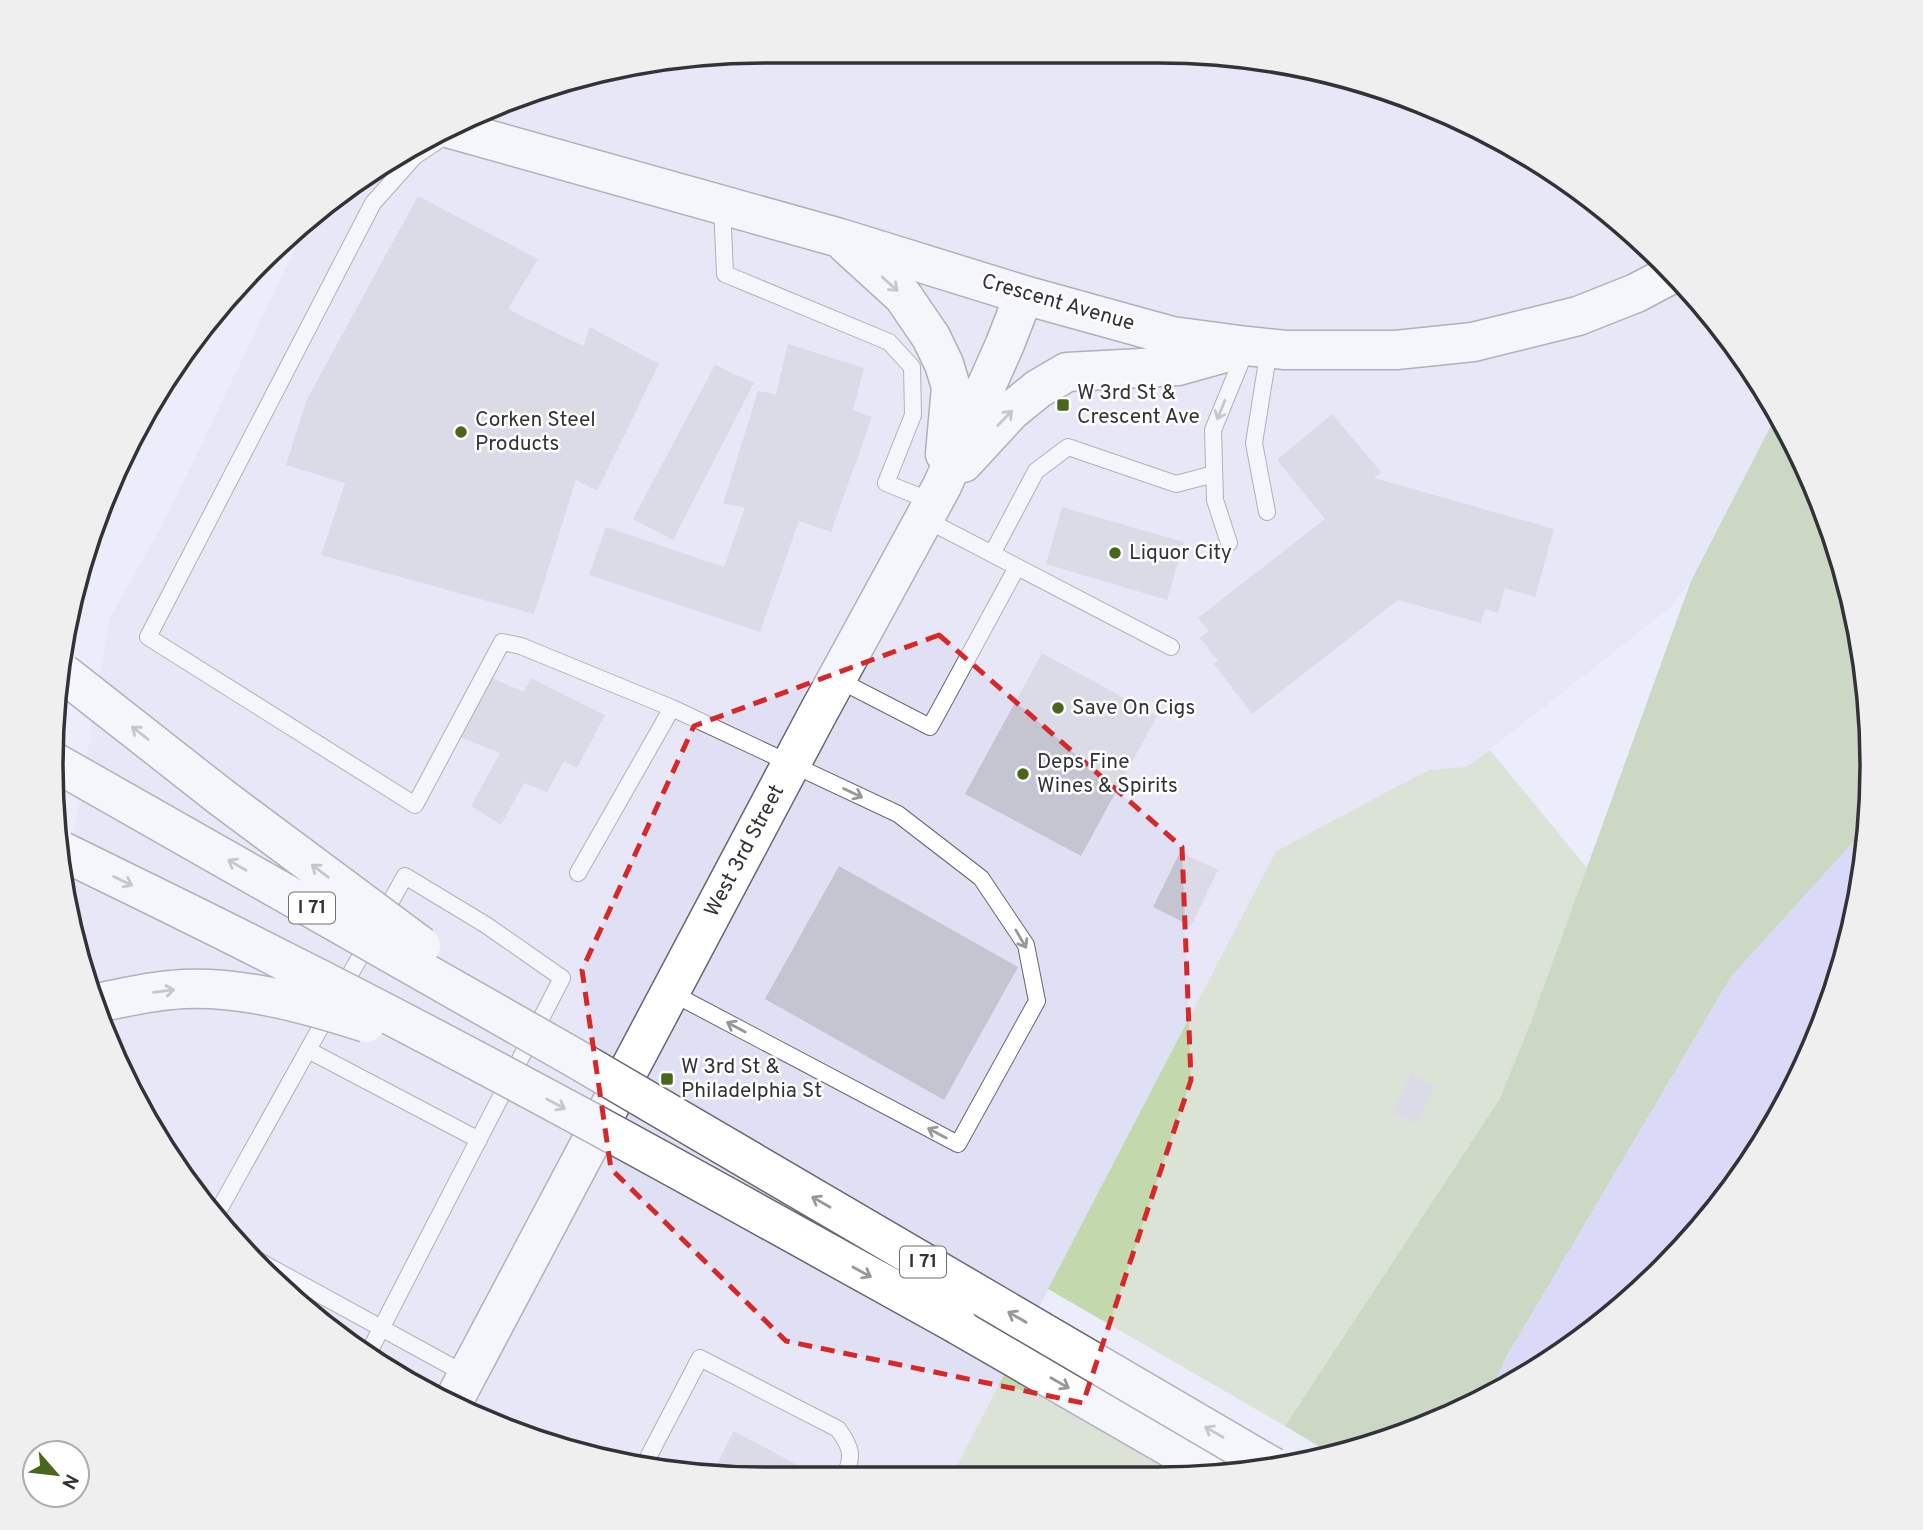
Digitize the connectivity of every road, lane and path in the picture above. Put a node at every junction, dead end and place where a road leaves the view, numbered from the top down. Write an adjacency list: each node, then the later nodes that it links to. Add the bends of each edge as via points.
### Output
1 (462, 132): 3 (main road, Crescent Avenue)
2 (414, 157): 17 (lane, via 373,203 149,636 415,805 502,642)
3 (722, 204): 4 (main road, Crescent Avenue); 9 (lane, via 725,274 889,342 912,368 913,415 886,483)
4 (840, 237): 6 (main road, Crescent Avenue); 9 (main road, one-way to 9, via 904,296 944,364 951,387)
5 (1663, 279): 7 (main road, Crescent Avenue, via 1578,316 1473,342 1396,350)
6 (1024, 295): 7 (main road, Crescent Avenue, via 1172,336); 9 (main road, West 3rd Street)
7 (1258, 347): 8 (lane, one-way to 8, via 1213,430); 9 (main road, one-way to 7, via 1011,411 1067,372 1178,366); 10 (lane, via 1254,443)
8 (1214, 474): 11 (lane, via 1215,500); 12 (lane, via 1176,484 1068,447 1036,471)
9 (933, 502): 12 (lane); 16 (main road, West 3rd Street)
10 (1268, 512)
11 (1229, 543)
12 (992, 554): 13 (lane)
13 (1017, 567): 14 (lane); 16 (lane, via 930,726)
14 (1171, 647)
15 (69, 677): 25 (main road, one-way to 15, bridge, via 221,797)
16 (837, 678): 18 (main road, West 3rd Street)
17 (672, 708): 18 (lane); 21 (lane)
18 (792, 763): 22 (main road, West 3rd Street); 22 (lane, one-way to 22, via 898,814 981,878 1026,945 1037,1001 958,1144)
19 (63, 767): 25 (main road, I 71, one-way to 19, bridge)
20 (69, 854): 26 (main road, I 71, one-way to 26, bridge)
21 (578, 873)
22 (670, 992): 32 (main road, West 3rd Street)
23 (104, 1002): 26 (main road, one-way to 26, bridge, via 174,989 289,1000 397,1033)
24 (308, 1050): 27 (lane); 27 (lane, via 405,876 562,978); 28 (lane)
25 (573, 1057): 34 (main road, I 71, one-way to 25, bridge)
26 (495, 1072): 35 (main road, I 71, one-way to 35, bridge, via 958,1325)
27 (479, 1140): 30 (lane)
28 (220, 1207)
29 (282, 1274): 30 (lane)
30 (383, 1329): 31 (lane); 32 (lane)
31 (372, 1347)
32 (460, 1389)
33 (648, 1457): 36 (lane, via 700,1358 838,1429 849,1444)
34 (1261, 1459)
35 (1202, 1465)
36 (849, 1467)

